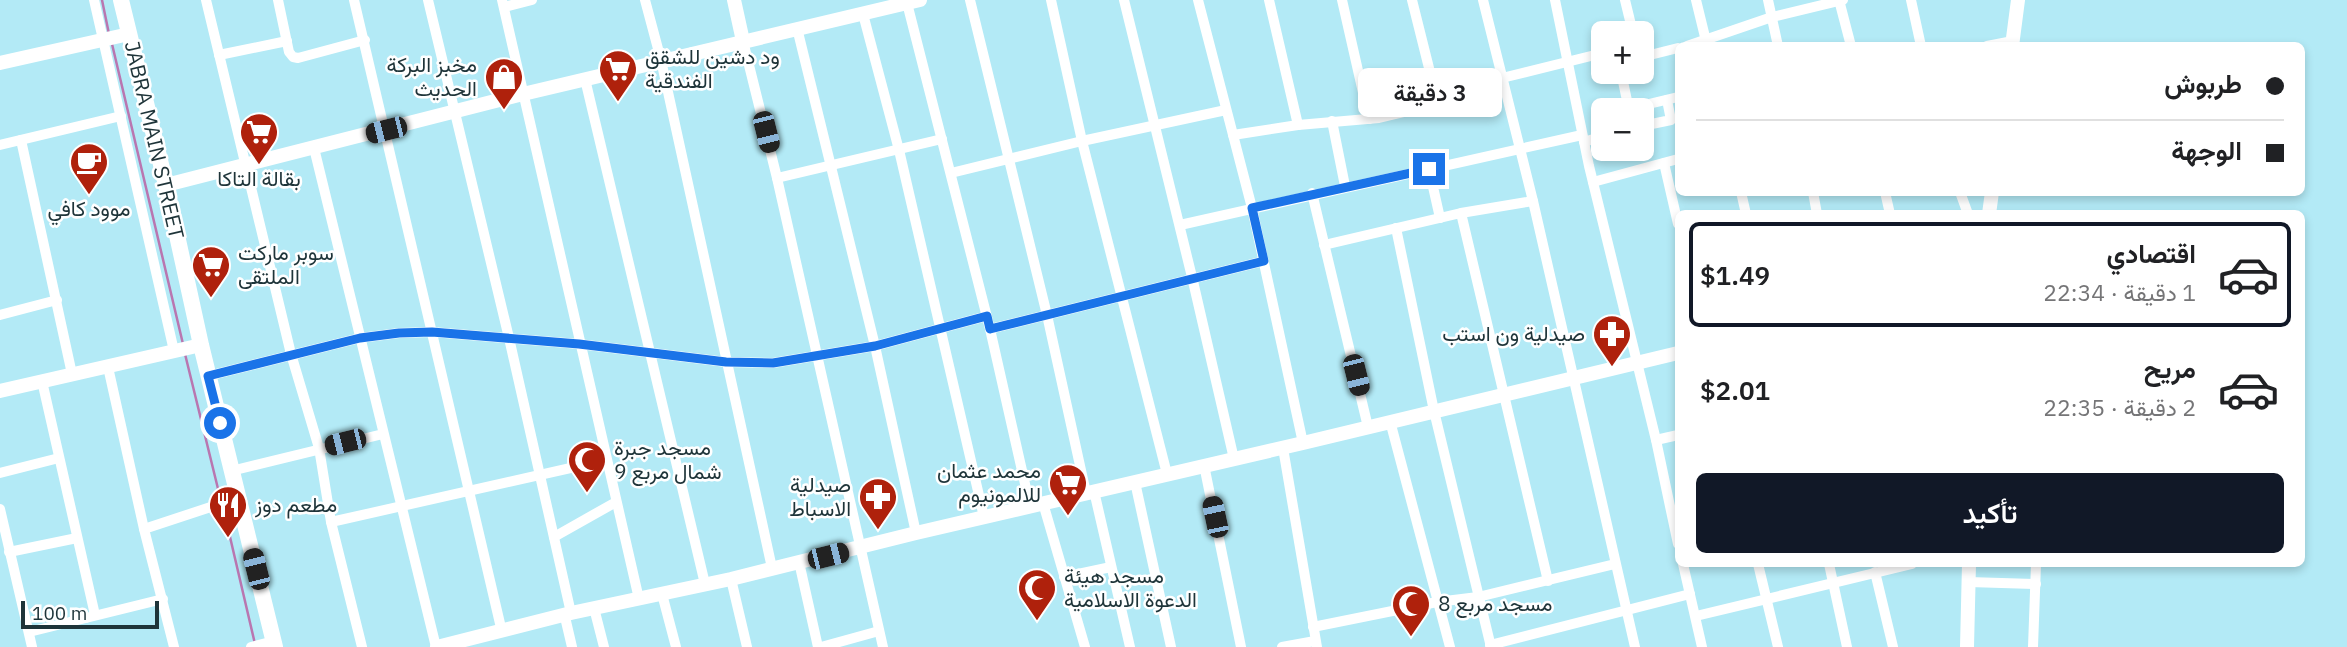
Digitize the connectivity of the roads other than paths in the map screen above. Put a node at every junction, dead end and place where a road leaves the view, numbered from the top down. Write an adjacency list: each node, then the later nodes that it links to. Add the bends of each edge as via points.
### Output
1 (93, 0): 33 (street)
2 (121, 0): 32 (main road, JABRA MAIN STREET)
3 (206, 0): 45 (street)
4 (278, 0): 35 (street)
5 (354, 0): 34 (street)
6 (428, 0): 57 (street)
7 (532, 0): 26 (street)
8 (645, 0): 47 (street)
9 (734, 0): 36 (street)
10 (970, 0): 75 (street)
11 (1051, 0): 70 (street)
12 (1124, 0): 62 (street)
13 (1198, 0): 56 (street)
14 (1269, 0): 63 (street)
15 (1342, 0): 59 (street)
16 (1412, 0): 55 (street)
17 (1483, 0): 50 (street)
18 (1555, 0): 48 (street)
19 (1625, 0): 30 (street)
20 (1696, 0): 37 (street)
21 (1768, 0): 29 (street)
22 (1840, 0): 29 (street); 40 (street)
23 (1910, 0): 41 (street)
24 (2018, 0): 42 (street)
25 (914, 1): 27 (street); 68 (street)
26 (503, 4): 52 (street)
27 (884, 4): 28 (street)
28 (863, 14): 31 (street); 74 (street)
29 (1772, 17): 37 (street); 39 (street)
30 (1630, 21)
31 (797, 28): 36 (street); 78 (street)
32 (130, 34): 33 (street); 84 (main road, JABRA MAIN STREET)
33 (103, 40): 49 (street); 58 (street)
34 (365, 40): 35 (street, via 298,58 289,52); 64 (street)
35 (287, 41): 45 (street)
36 (743, 41): 47 (street); 82 (street)
37 (1706, 41): 38 (street)
38 (1702, 42)
39 (1777, 42)
40 (1850, 42)
41 (1920, 42)
42 (2012, 42)
43 (1675, 49): 44 (street)
44 (1654, 54)
45 (219, 55): 79 (street)
46 (1591, 57): 48 (street)
47 (661, 60): 51 (street); 115 (street)
48 (1569, 63): 50 (street); 67 (street)
49 (0, 64)
50 (1502, 78): 55 (street); 73 (street)
51 (585, 79): 52 (street); 112 (street)
52 (523, 94): 57 (street); 107 (street)
53 (1673, 99): 54 (street); 61 (street, via 1671,120)
54 (1654, 103)
55 (1438, 104): 59 (street)
56 (1226, 110): 62 (street); 65 (street)
57 (454, 112): 64 (street); 106 (street)
58 (121, 116): 69 (street); 110 (street)
59 (1369, 119): 60 (street)
60 (1332, 121): 63 (street); 85 (street)
61 (1654, 124)
62 (1155, 125): 70 (street); 92 (street)
63 (1298, 125): 65 (street)
64 (386, 130): 72 (street); 104 (street)
65 (1233, 135): 88 (street)
66 (1591, 137): 67 (street)
67 (1583, 138): 73 (street); 83 (street)
68 (942, 139): 74 (street); 81 (street)
69 (22, 140): 71 (street); 98 (street)
70 (1082, 141): 75 (street); 97 (street)
71 (0, 145)
72 (314, 148): 79 (street); 105 (street)
73 (1520, 149): 80 (street); 87 (street)
74 (899, 150): 78 (street); 102 (street)
75 (1008, 159): 81 (street); 100 (street)
76 (1675, 160): 77 (street)
77 (1664, 163): 83 (street); 89 (street)
78 (832, 164): 82 (street); 109 (street)
79 (246, 165): 84 (street); 111 (street)
80 (1429, 169): 85 (street); 91 (street)
81 (951, 173): 101 (street)
82 (777, 178): 114 (street)
83 (1593, 182): 116 (street)
84 (166, 186): 108 (main road, JABRA MAIN STREET)
85 (1345, 186): 86 (street)
86 (1312, 193): 88 (street); 94 (street)
87 (1533, 201): 90 (street); 120 (street)
88 (1252, 208): 92 (street); 95 (street)
89 (1675, 211)
90 (1461, 213): 91 (street); 123 (street)
91 (1440, 218): 93 (street)
92 (1180, 225): 96 (street)
93 (1396, 228): 94 (street); 124 (street)
94 (1325, 245): 126 (street)
95 (1264, 261): 96 (street); 130 (street)
96 (1192, 277): 97 (street); 134 (street)
97 (1121, 295): 100 (street); 140 (street)
98 (57, 300): 99 (street); 118 (street)
99 (0, 315)
100 (1046, 315): 103 (street); 143 (street)
101 (987, 316): 102 (street); 103 (street)
102 (941, 327): 109 (street); 149 (street)
103 (990, 329): 146 (street)
104 (432, 332): 105 (street); 106 (street); 142 (street)
105 (360, 338): 111 (street); 127 (street)
106 (509, 338): 107 (street); 139 (street)
107 (579, 344): 112 (street); 135 (street)
108 (201, 345): 110 (street); 119 (main road, JABRA MAIN STREET)
109 (875, 346): 114 (street); 153 (street)
110 (174, 351): 117 (street)
111 (291, 354): 119 (street); 131 (street)
112 (650, 354): 115 (street); 174 (street)
113 (1675, 354): 116 (street)
114 (818, 356): 115 (street, via 773,363); 156 (street)
115 (726, 362): 167 (street)
116 (1637, 363): 120 (street); 129 (street)
117 (108, 367): 118 (street); 151 (street)
118 (72, 374): 121 (street)
119 (208, 376): 137 (main road, JABRA MAIN STREET)
120 (1572, 378): 123 (street); 159 (street)
121 (42, 381): 122 (street); 133 (street)
122 (0, 391)
123 (1503, 395): 124 (street); 171 (street)
124 (1434, 411): 125 (street); 178 (street)
125 (1390, 421): 126 (street); 182 (street)
126 (1368, 427): 130 (street)
127 (383, 434): 131 (street); 147 (street)
128 (1675, 436): 129 (street)
129 (1656, 440): 152 (street)
130 (1303, 443): 132 (street)
131 (319, 448): 137 (street); 150 (street)
132 (1283, 448): 134 (street); 188 (street)
133 (59, 458): 138 (street); 155 (street)
134 (1234, 459): 136 (street)
135 (606, 460): 139 (street); 145 (street)
136 (1204, 465): 140 (street); 210 (street)
137 (231, 471): 144 (main road, JABRA MAIN STREET)
138 (0, 472)
139 (539, 474): 142 (street); 154 (street)
140 (1167, 474): 141 (street)
141 (1135, 482): 143 (street); 209 (street)
142 (469, 492): 147 (street); 191 (street)
143 (1090, 492): 146 (street); 160 (street)
144 (238, 498): 151 (street); 193 (main road, JABRA MAIN STREET)
145 (617, 502): 154 (street); 180 (street)
146 (1037, 504): 149 (street); 169 (street)
147 (401, 508): 150 (street); 200 (street)
148 (0, 509): 157 (street)
149 (984, 517): 153 (street)
150 (331, 522): 199 (street)
151 (144, 529): 179 (street)
152 (1675, 530)
153 (916, 533): 156 (street)
154 (554, 537): 186 (street)
155 (77, 538): 157 (street); 185 (street)
156 (860, 548): 158 (street); 189 (street)
157 (9, 552): 190 (street)
158 (799, 562): 167 (street); 205 (street)
159 (1615, 564): 171 (street); 184 (street)
160 (1111, 566): 169 (street); 208 (street)
161 (1684, 567): 177 (street)
162 (1759, 567): 181 (street)
163 (1830, 567): 172 (street)
164 (1893, 567): 168 (street)
165 (1969, 567): 173 (street)
166 (2036, 567): 175 (street)
167 (772, 569): 170 (street)
168 (1875, 572): 172 (street); 217 (street)
169 (1064, 576): 207 (street)
170 (731, 579): 174 (street); 204 (street)
171 (1548, 581): 178 (street)
172 (1833, 582): 181 (street); 216 (street)
173 (1969, 582): 175 (street); 218 (street)
174 (705, 584): 176 (street)
175 (2036, 584): 219 (street)
176 (662, 594): 180 (street); 203 (street)
177 (1690, 594): 184 (street); 187 (street)
178 (1478, 597): 182 (street); 195 (street)
179 (163, 598): 185 (street); 197 (street)
180 (639, 599): 183 (street)
181 (1766, 599): 187 (street); 215 (street)
182 (1437, 602): 188 (street); 212 (street)
183 (594, 608): 186 (street); 202 (street)
184 (1626, 611): 195 (street); 213 (street)
185 (95, 615): 190 (street)
186 (568, 615): 191 (street); 201 (street)
187 (1696, 616): 214 (street)
188 (1313, 627): 194 (street)
189 (879, 631): 205 (street); 206 (street)
190 (29, 632): 196 (street)
191 (502, 632): 192 (street)
192 (465, 643): 200 (street)
193 (274, 644): 198 (street)
194 (1316, 644): 211 (street)
195 (1491, 646)
196 (32, 647)
197 (174, 647)
198 (251, 647)
199 (362, 647)
200 (436, 647)
201 (572, 647)
202 (604, 647)
203 (676, 647)
204 (747, 647)
205 (819, 647)
206 (883, 647)
207 (1085, 647)
208 (1130, 647)
209 (1171, 647)
210 (1241, 647)
211 (1282, 647)
212 (1450, 647)
213 (1635, 647)
214 (1702, 647)
215 (1778, 647)
216 (1847, 647)
217 (1893, 647)
218 (1967, 647)
219 (2033, 647)

